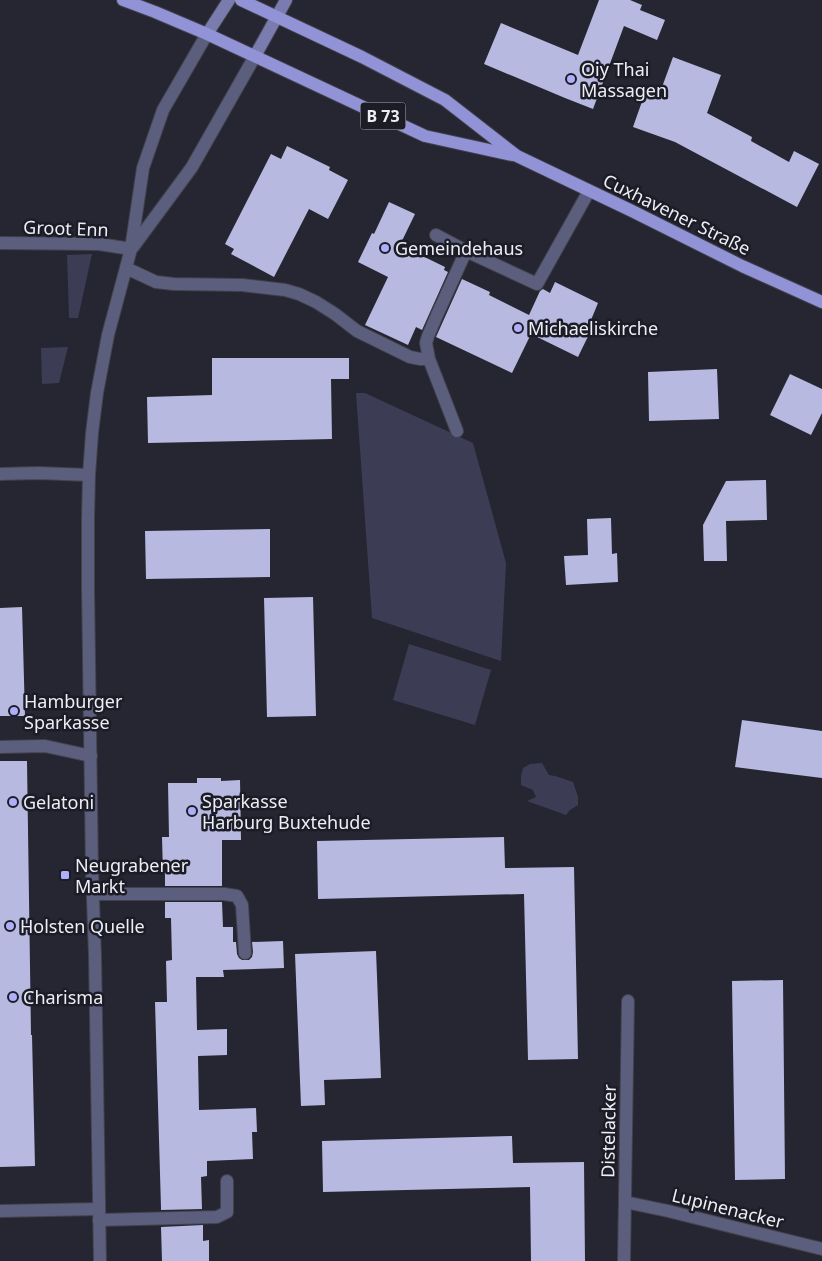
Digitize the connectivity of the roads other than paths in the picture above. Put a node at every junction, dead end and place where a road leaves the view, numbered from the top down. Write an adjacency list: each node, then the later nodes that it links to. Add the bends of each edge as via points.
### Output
1 (123, 0): 6 (main road, Cuxhavener Straße / B 73)
2 (229, 0): 6 (main road)
3 (241, 0): 5 (main road, Cuxhavener Straße / B 73)
4 (286, 0): 5 (main road)
5 (277, 17): 7 (main road); 8 (main road, Cuxhavener Straße / B 73, via 445,100)
6 (207, 34): 7 (main road, Cuxhavener Straße / B 73); 12 (street, via 163,110 143,168)
7 (255, 56): 8 (main road, Cuxhavener Straße / B 73, via 426,136); 12 (street, via 192,167)
8 (517, 156): 9 (main road, Cuxhavener Straße / B 73)
9 (590, 190): 13 (street, via 537,284); 15 (main road, Cuxhavener Straße / B 73)
10 (436, 235): 13 (street)
11 (0, 243): 12 (street, Groot Enn, via 99,244)
12 (131, 249): 14 (street)
13 (466, 251): 16 (street, via 428,336)
14 (126, 268): 16 (street, via 156,282 242,285 299,294 335,314 357,331 410,357); 19 (street, via 108,335 97,394)
15 (822, 302)
16 (429, 359): 17 (street)
17 (456, 431)
18 (0, 474): 19 (street)
19 (89, 476): 21 (street)
20 (0, 747): 21 (street, via 45,746)
21 (91, 756): 22 (street)
22 (93, 894): 23 (street, via 237,896 242,905); 28 (street)
23 (245, 953)
24 (628, 1001): 26 (street, Distelacker)
25 (227, 1181): 28 (street, via 226,1212 217,1217)
26 (625, 1202): 29 (street, Lupinenacker); 31 (street, Distelacker)
27 (0, 1211): 28 (street)
28 (99, 1214): 30 (street)
29 (822, 1249)
30 (100, 1261)
31 (624, 1261)

